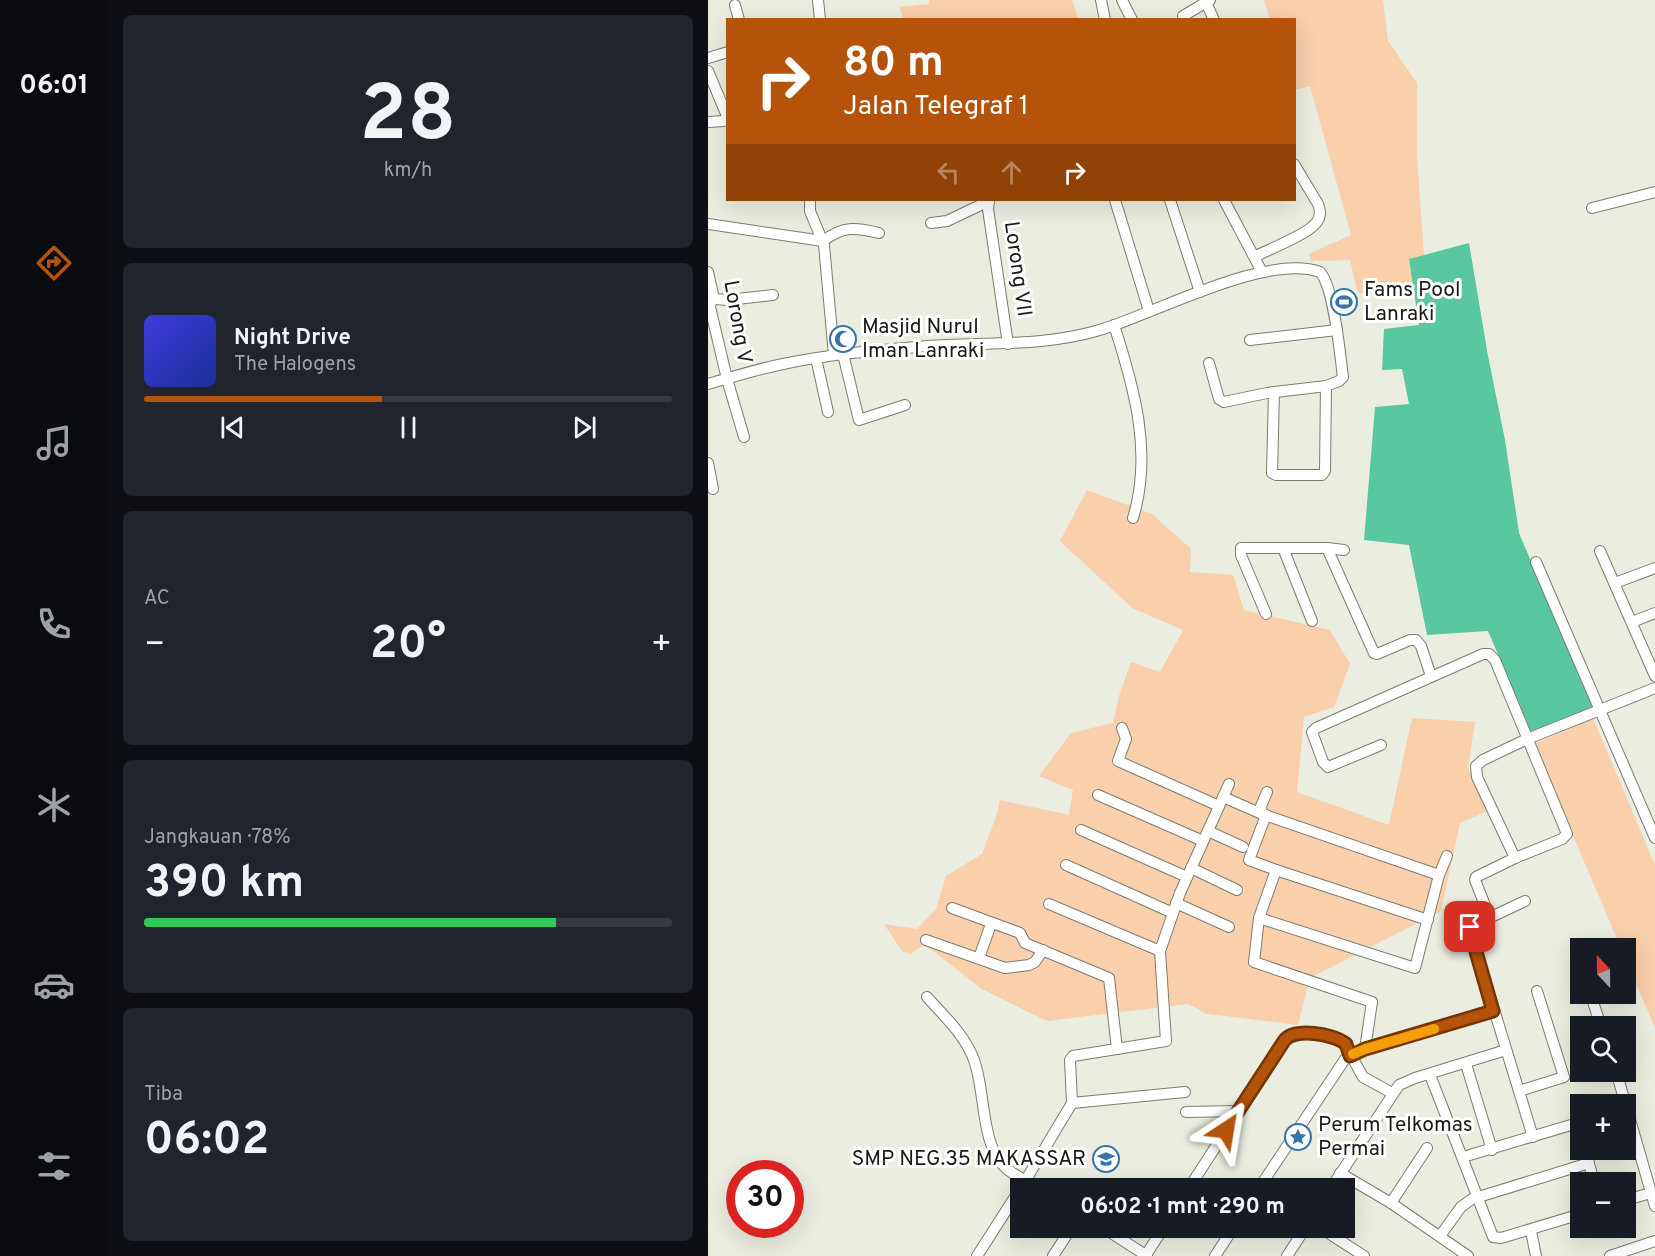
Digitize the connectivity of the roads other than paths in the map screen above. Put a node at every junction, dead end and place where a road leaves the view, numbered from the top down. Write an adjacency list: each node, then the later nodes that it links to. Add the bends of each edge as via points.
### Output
1 (818, 0): 7 (street)
2 (1101, 0): 8 (street)
3 (1122, 0): 9 (street)
4 (1207, 1): 10 (street); 11 (street)
5 (735, 5): 6 (street)
6 (738, 18)
7 (820, 18)
8 (1105, 18)
9 (1131, 18)
10 (1182, 18)
11 (1213, 18)
12 (726, 53): 13 (street)
13 (708, 58)
14 (708, 71): 15 (street)
15 (726, 116)
16 (726, 119): 17 (street)
17 (708, 122)
18 (1296, 167): 31 (street, via 1318,204 1318,220)
19 (1655, 192): 26 (street)
20 (810, 201): 30 (street, via 810,211)
21 (987, 201): 27 (street, via 947,221)
22 (989, 201): 41 (street, Lorong VII)
23 (1115, 201): 37 (street)
24 (1170, 201): 34 (street)
25 (1225, 201): 31 (street)
26 (1592, 208)
27 (931, 223)
28 (708, 224): 30 (street)
29 (879, 233): 30 (street, via 851,228)
30 (823, 241): 42 (street)
31 (1256, 256): 33 (street)
32 (708, 272): 36 (street, Lorong V)
33 (1262, 272): 34 (street); 39 (street, via 1291,267 1320,272 1327,285)
34 (1200, 292): 37 (street)
35 (773, 295): 36 (street)
36 (714, 299): 45 (street, Lorong V, via 710,307)
37 (1149, 311): 38 (street)
38 (1114, 325): 41 (street, via 1068,338); 54 (street, via 1134,393 1141,442 1139,493)
39 (1336, 330): 40 (street); 47 (street, via 1342,380)
40 (1250, 340)
41 (1008, 344): 42 (street, via 930,346)
42 (839, 355): 43 (street); 49 (street, via 859,420)
43 (816, 358): 45 (street); 50 (street)
44 (1209, 363): 48 (street, via 1221,402)
45 (727, 379): 46 (street); 51 (street, Lorong V)
46 (708, 384)
47 (1326, 386): 48 (street); 48 (street, via 1324,474 1276,476 1271,469)
48 (1274, 392)
49 (905, 405)
50 (828, 412)
51 (744, 437)
52 (708, 463): 53 (street)
53 (712, 489)
54 (1133, 518)
55 (1283, 548): 56 (street); 63 (street, via 1245,547 1240,551); 64 (street)
56 (1327, 548): 57 (street); 67 (street, via 1374,653 1416,640)
57 (1344, 550)
58 (1600, 551): 61 (street)
59 (1536, 562): 70 (street)
60 (1655, 568): 61 (street)
61 (1615, 582): 65 (street)
62 (1655, 613): 65 (street)
63 (1266, 615)
64 (1312, 621)
65 (1632, 622): 66 (street)
66 (1652, 660): 68 (street)
67 (1431, 676): 72 (street, via 1483,654 1492,656); 73 (street, via 1312,732 1328,767)
68 (1655, 676)
69 (1655, 688): 70 (street)
70 (1599, 710): 72 (street); 81 (street)
71 (1122, 728): 77 (street, via 1126,739 1118,761)
72 (1527, 739): 84 (street, via 1483,760 1475,770); 84 (street, via 1567,834)
73 (1381, 745)
74 (1228, 784): 77 (street)
75 (1267, 792): 78 (street, via 1261,806)
76 (1098, 795): 80 (street)
77 (1221, 802): 78 (street); 80 (street)
78 (1264, 814): 86 (street, via 1249,860); 88 (street)
79 (1081, 830): 87 (street)
80 (1205, 836): 82 (street); 87 (street)
81 (1655, 838)
82 (1243, 848)
83 (1447, 856): 88 (street)
84 (1515, 858): 95 (street, via 1475,879)
85 (1066, 865): 93 (street)
86 (1276, 870): 94 (street); 96 (street)
87 (1189, 872): 89 (street); 93 (street)
88 (1439, 875): 96 (street)
89 (1237, 890)
90 (1525, 901): 95 (street)
91 (1049, 904): 101 (street)
92 (952, 908): 97 (street)
93 (1175, 908): 98 (street); 101 (street)
94 (1259, 918): 96 (street, via 1415,968); 107 (street, via 1254,962 1372,1002)
95 (1490, 918): 105 (street, via 1472,926 1470,931)
96 (1428, 920)
97 (991, 924): 100 (street, via 1020,933 1025,943); 102 (street)
98 (1229, 927)
99 (926, 940): 102 (street)
100 (1043, 950): 102 (street, via 1035,962 1019,967 1005,968); 106 (street, via 1109,978)
101 (1160, 951): 106 (street, via 1166,1041)
102 (979, 958)
103 (1537, 991): 112 (street, via 1564,1077)
104 (927, 997): 127 (street, via 968,1046 981,1084 987,1130 997,1157)
105 (1493, 1011): 107 (street); 108 (street)
106 (1117, 1049): 115 (street, via 1073,1056)
107 (1365, 1049): 109 (street)
108 (1506, 1050): 110 (street); 112 (street)
109 (1350, 1056): 114 (street, via 1366,1080); 116 (street, via 1346,1044 1333,1037 1298,1032 1290,1035); 130 (street, via 1338,1068)
110 (1466, 1064): 111 (street); 122 (street)
111 (1430, 1075): 114 (street, via 1405,1082); 123 (street)
112 (1519, 1091): 119 (street)
113 (1185, 1092): 115 (street)
114 (1392, 1093): 126 (street)
115 (1072, 1103): 128 (street)
116 (1238, 1111): 117 (street); 129 (street)
117 (1186, 1112)
118 (1570, 1126): 119 (street)
119 (1533, 1137): 122 (street)
120 (1636, 1140): 132 (street)
121 (1427, 1148): 135 (street)
122 (1492, 1150): 123 (street)
123 (1463, 1157): 133 (street)
124 (1589, 1162): 125 (street); 133 (street)
125 (1592, 1172)
126 (1340, 1173): 131 (street); 135 (street)
127 (1015, 1178)
128 (1027, 1178)
129 (1195, 1178)
130 (1266, 1178)
131 (1337, 1178)
132 (1651, 1193): 134 (street); 137 (street)
133 (1478, 1197): 139 (street, via 1493,1237); 140 (street, via 1461,1207)
134 (1636, 1197)
135 (1391, 1203): 140 (street)
136 (1010, 1205): 149 (street)
137 (1655, 1206)
138 (1570, 1218): 139 (street)
139 (1531, 1231): 155 (street)
140 (1440, 1236): 154 (street)
141 (1064, 1238): 150 (street)
142 (1117, 1238): 148 (street)
143 (1154, 1238): 148 (street)
144 (1227, 1238): 151 (street)
145 (1299, 1238): 152 (street)
146 (1336, 1238): 153 (street)
147 (1655, 1241): 156 (street)
148 (1140, 1254)
149 (977, 1256)
150 (1053, 1256)
151 (1215, 1256)
152 (1287, 1256)
153 (1364, 1256)
154 (1468, 1256)
155 (1536, 1256)
156 (1610, 1256)

